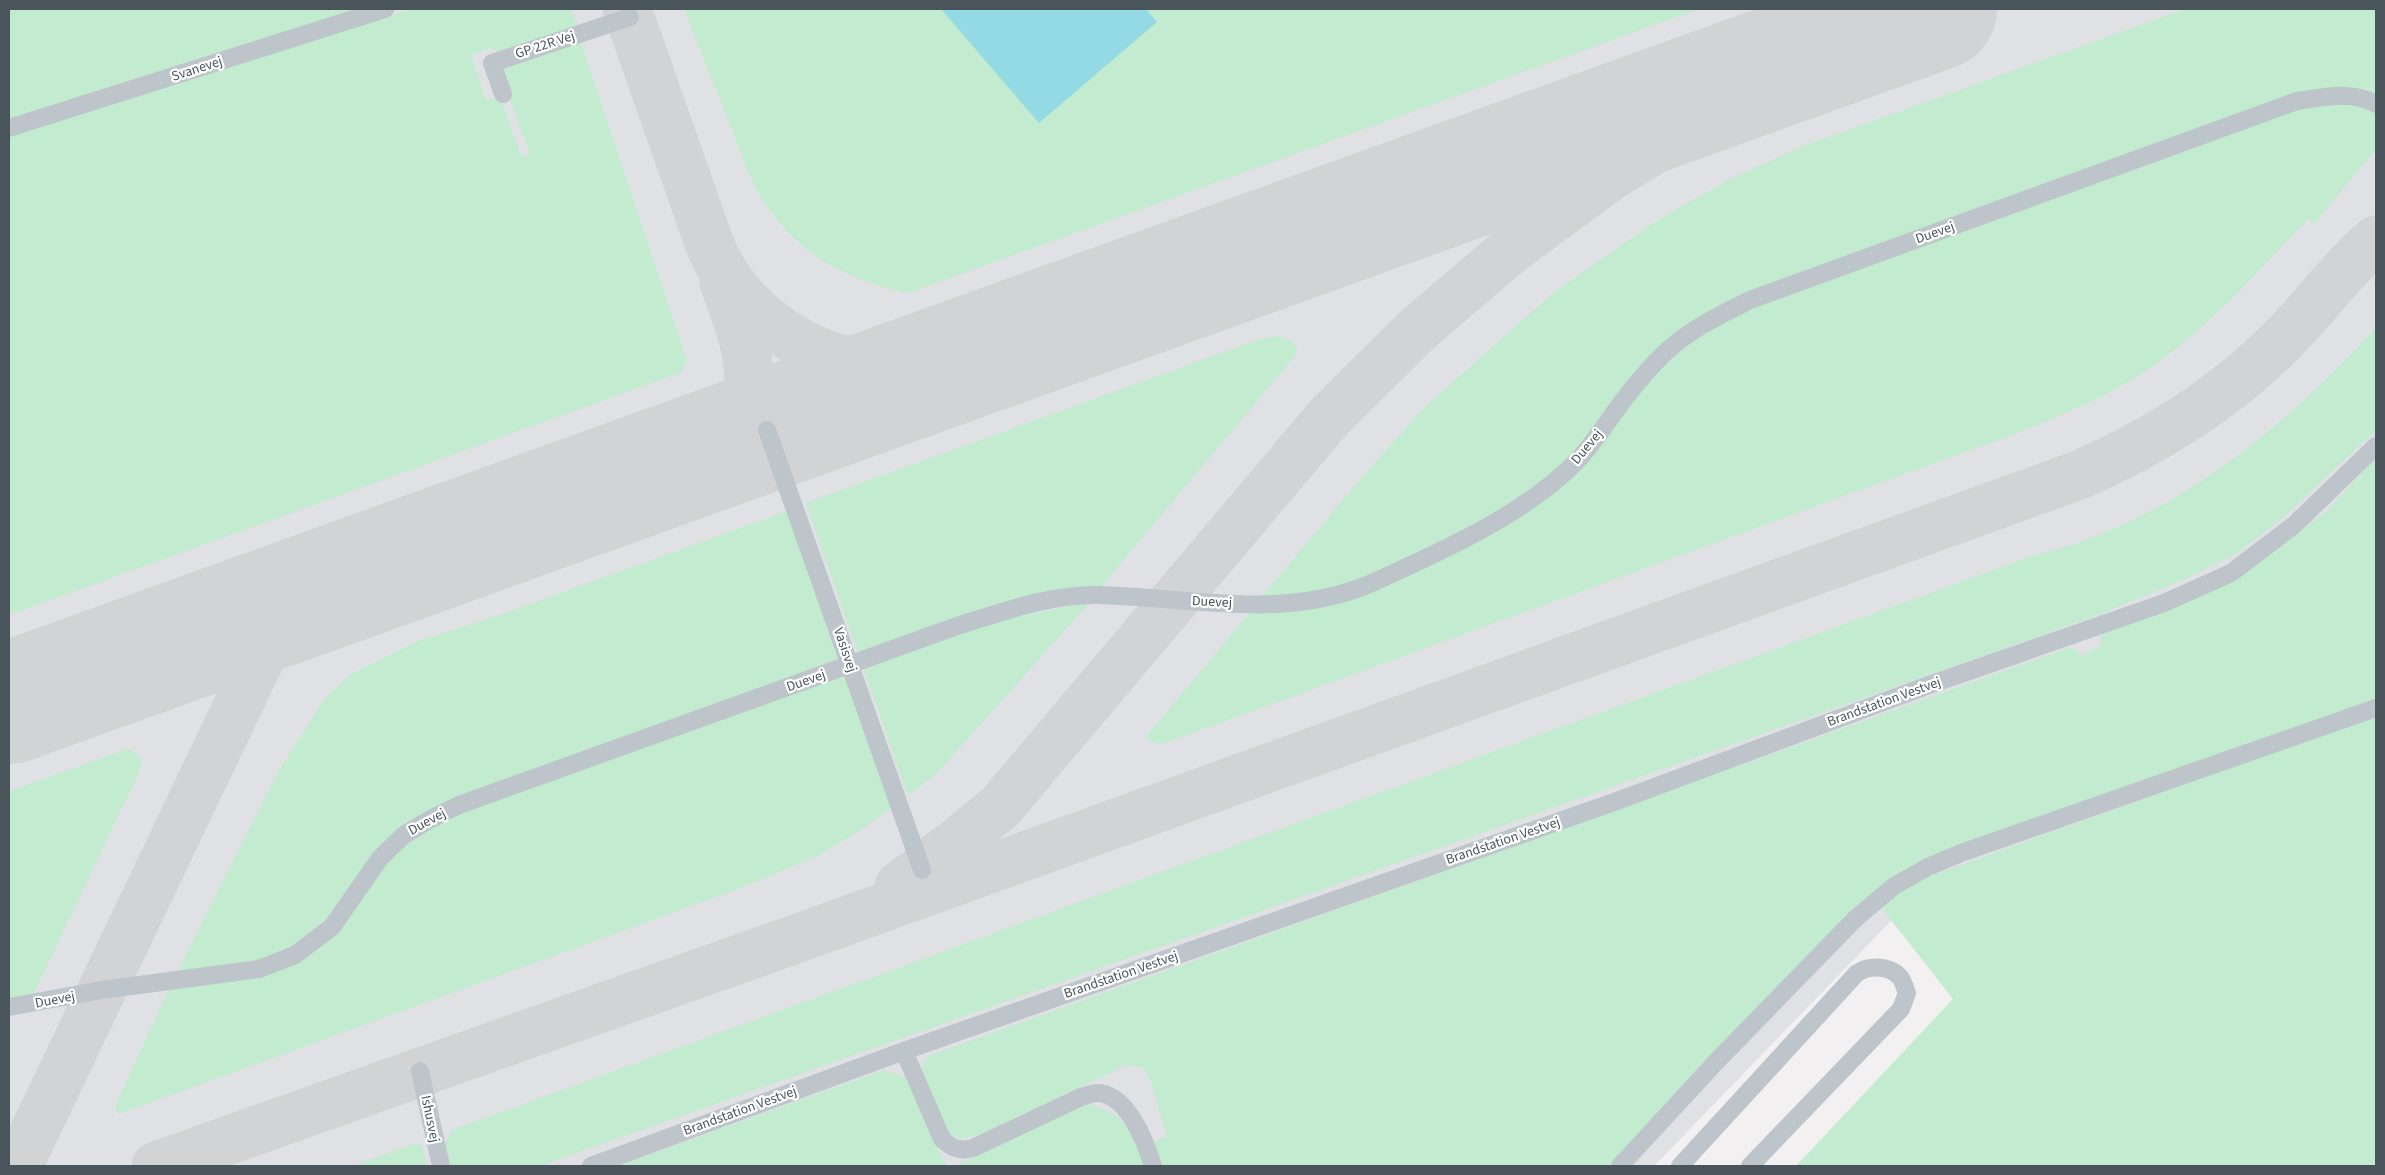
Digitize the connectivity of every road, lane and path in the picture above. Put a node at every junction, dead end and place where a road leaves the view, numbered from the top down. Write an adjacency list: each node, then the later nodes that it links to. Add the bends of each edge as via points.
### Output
1 (385, 9): 5 (lane, Svanevej)
2 (630, 17): 3 (lane, GP 22R Vej, via 492,63)
3 (503, 94)
4 (2376, 104): 8 (lane, Duevej, via 2366,98 2330,95 2297,101 1750,300 1686,335 1638,382 1575,463 1546,489 1443,550 1359,589 1283,605 1096,594 1057,598 958,626)
5 (9, 128)
6 (768, 430): 8 (lane, Vasisvej)
7 (2376, 449): 12 (lane, Brandstation Vestvej, via 2294,525 2231,573 2164,603 1929,685 1617,801)
8 (850, 664): 10 (lane, Vasisvej); 11 (lane, Duevej, via 459,805 429,820 404,835 380,858 332,927 294,956 259,969 102,990)
9 (2376, 708): 17 (lane, via 1961,853 1894,886 1855,919)
10 (922, 870)
11 (9, 1007)
12 (904, 1051): 15 (lane, Brandstation Vestvej); 16 (lane, via 942,1139 949,1146 958,1150 973,1148 1081,1097 1097,1093 1123,1106 1139,1129)
13 (420, 1071): 14 (lane, Ishusvej)
14 (441, 1166)
15 (591, 1166)
16 (1153, 1166)
17 (1620, 1166)
18 (1680, 1166): 19 (lane, via 1857,972 1867,966 1886,968 1900,977 1907,993 1901,1010)
19 (1750, 1166)

